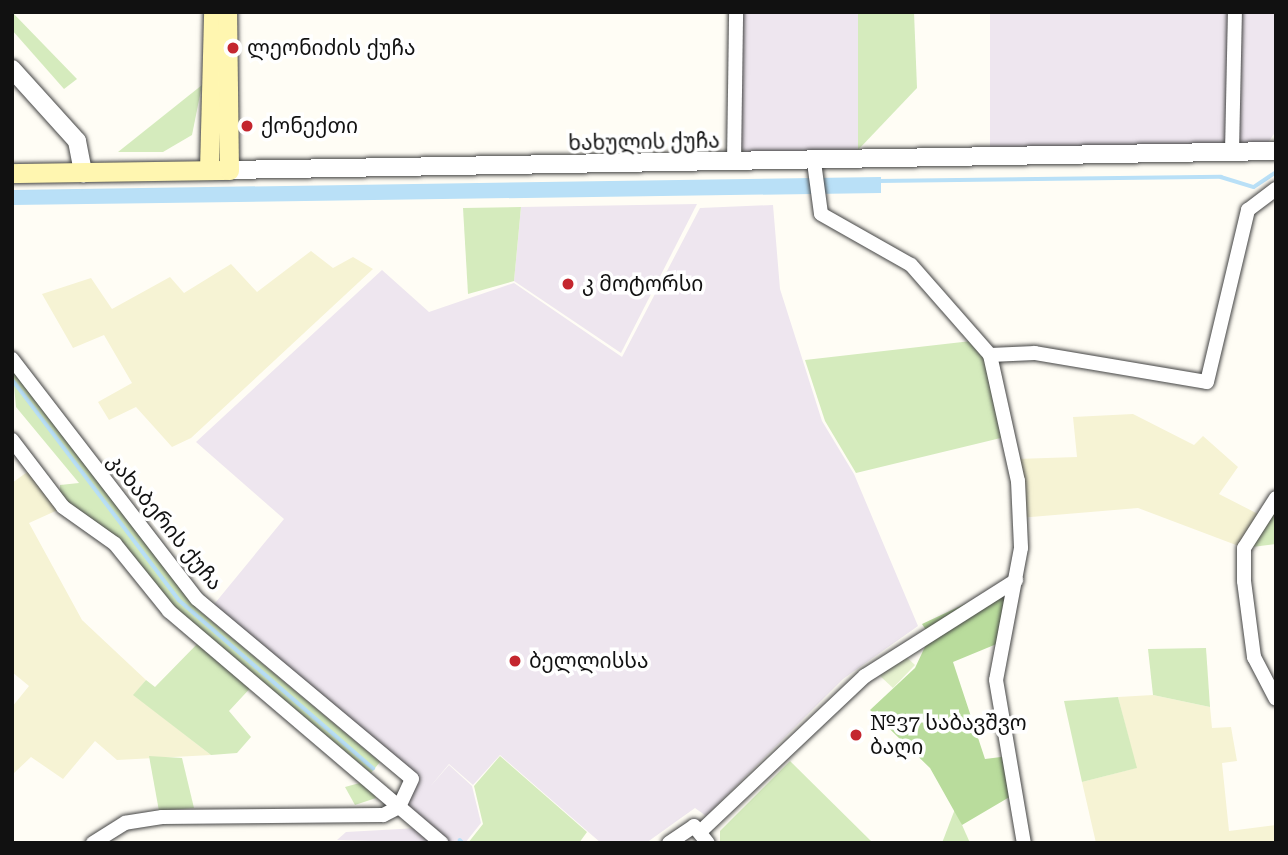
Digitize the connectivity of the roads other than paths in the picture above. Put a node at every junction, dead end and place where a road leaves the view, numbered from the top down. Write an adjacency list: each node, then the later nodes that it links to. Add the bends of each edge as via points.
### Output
1 (213, 12): 10 (main road)
2 (227, 12): 11 (main road)
3 (736, 12): 9 (street)
4 (1235, 12): 7 (street)
5 (12, 69): 13 (street, via 77,141)
6 (1274, 148): 7 (street, ხახულის ქუჩა)
7 (1232, 152): 8 (street, ხახულის ქუჩა)
8 (814, 162): 9 (street, ხახულის ქუჩა); 15 (street, via 821,214 911,265)
9 (734, 163): 11 (street, ხახულის ქუჩა)
10 (209, 170): 11 (main road, ხახულის ქუჩა); 13 (main road, ხახულის ქუჩა)
11 (229, 170)
12 (12, 173): 13 (main road, ხახულის ქუჩა)
13 (83, 173)
14 (1276, 189): 15 (street, via 1248,210 1207,382 1035,353)
15 (990, 355): 19 (street, via 1018,481)
16 (12, 359): 21 (street, კახაბერის ქუჩა, via 197,599 412,779)
17 (12, 440): 21 (street, via 63,507 115,544 169,611)
18 (1276, 498): 20 (street, via 1244,548 1254,657)
19 (1016, 579): 22 (street, via 865,676); 26 (street, via 996,680)
20 (1276, 699)
21 (399, 807): 23 (street, via 383,815 162,817 125,823); 24 (street)
22 (705, 836): 25 (street, via 685,829)
23 (93, 843)
24 (442, 843)
25 (669, 843)
26 (1024, 843)

